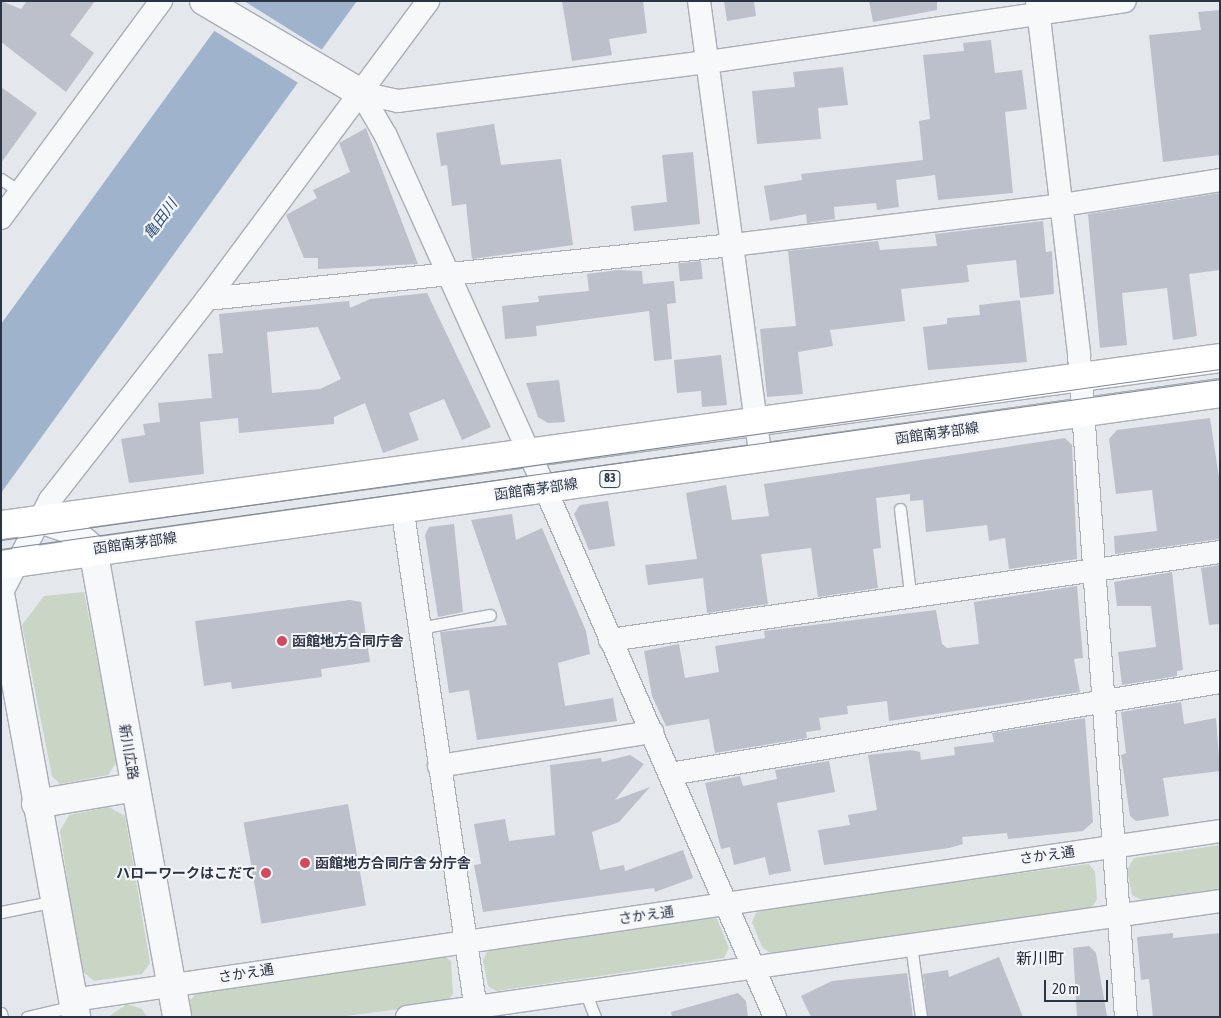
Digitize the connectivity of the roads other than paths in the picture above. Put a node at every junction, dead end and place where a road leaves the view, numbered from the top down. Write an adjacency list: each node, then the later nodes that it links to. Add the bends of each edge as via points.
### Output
1 (161, 1): 11 (street)
2 (428, 1): 8 (street)
3 (699, 1): 7 (street)
4 (1125, 1): 6 (street)
5 (211, 5): 8 (street)
6 (1037, 8): 7 (street); 12 (street)
7 (708, 62): 8 (street, via 398,101); 14 (street)
8 (361, 94): 15 (street, via 386,136); 16 (street)
9 (1, 179): 11 (lane)
10 (1220, 180): 12 (street)
11 (20, 192): 13 (street)
12 (1063, 205): 14 (street); 18 (street)
13 (1, 218)
14 (732, 245): 15 (street); 21 (street)
15 (446, 274): 16 (street); 22 (street)
16 (207, 299): 27 (street)
17 (1220, 358): 18 (main road)
18 (1081, 378): 20 (street); 21 (main road)
19 (1220, 393): 20 (main road, 函館南茅部線 / 83)
20 (1084, 412): 23 (main road, 函館南茅部線 / 83); 32 (street)
21 (758, 422): 22 (main road); 23 (street)
22 (527, 452): 24 (street); 27 (main road)
23 (761, 457): 24 (main road, 函館南茅部線 / 83)
24 (545, 488): 25 (main road, 函館南茅部線 / 83); 38 (street)
25 (402, 506): 29 (main road, 函館南茅部線 / 83); 37 (street)
26 (900, 509): 34 (lane)
27 (40, 519): 28 (main road); 29 (street, via 69,530); 31 (street)
28 (1, 525)
29 (93, 549): 31 (main road, 函館南茅部線 / 83); 44 (street, 新川広路)
30 (1220, 552): 32 (street)
31 (10, 563): 33 (street)
32 (1095, 570): 34 (street); 40 (street)
33 (1, 594)
34 (910, 594): 38 (street)
35 (1, 599): 45 (street)
36 (490, 615): 37 (lane)
37 (420, 628): 42 (street)
38 (610, 640): 41 (street)
39 (1220, 682): 40 (street)
40 (1102, 701): 43 (street); 47 (street)
41 (652, 732): 42 (street); 43 (street)
42 (440, 766): 53 (street)
43 (670, 774): 50 (street)
44 (135, 787): 45 (street); 56 (street, 新川広路)
45 (36, 804): 48 (street)
46 (1220, 831): 47 (street, さかえ通)
47 (1114, 845): 50 (street, さかえ通); 52 (street)
48 (55, 900): 51 (lane); 58 (street)
49 (1220, 901): 52 (street)
50 (727, 904): 53 (street, さかえ通); 55 (street)
51 (1, 912)
52 (1116, 916): 54 (street); 66 (street)
53 (465, 940): 56 (street, さかえ通); 59 (street)
54 (910, 945): 55 (street); 65 (lane)
55 (754, 967): 57 (street); 64 (street)
56 (171, 983): 58 (street, さかえ通); 61 (street, 新川広路)
57 (585, 991): 59 (street); 63 (lane)
58 (74, 1008): 60 (lane)
59 (476, 1012): 62 (street)
60 (27, 1017)
61 (177, 1017)
62 (407, 1017)
63 (594, 1017)
64 (776, 1017)
65 (921, 1017)
66 (1126, 1017)

